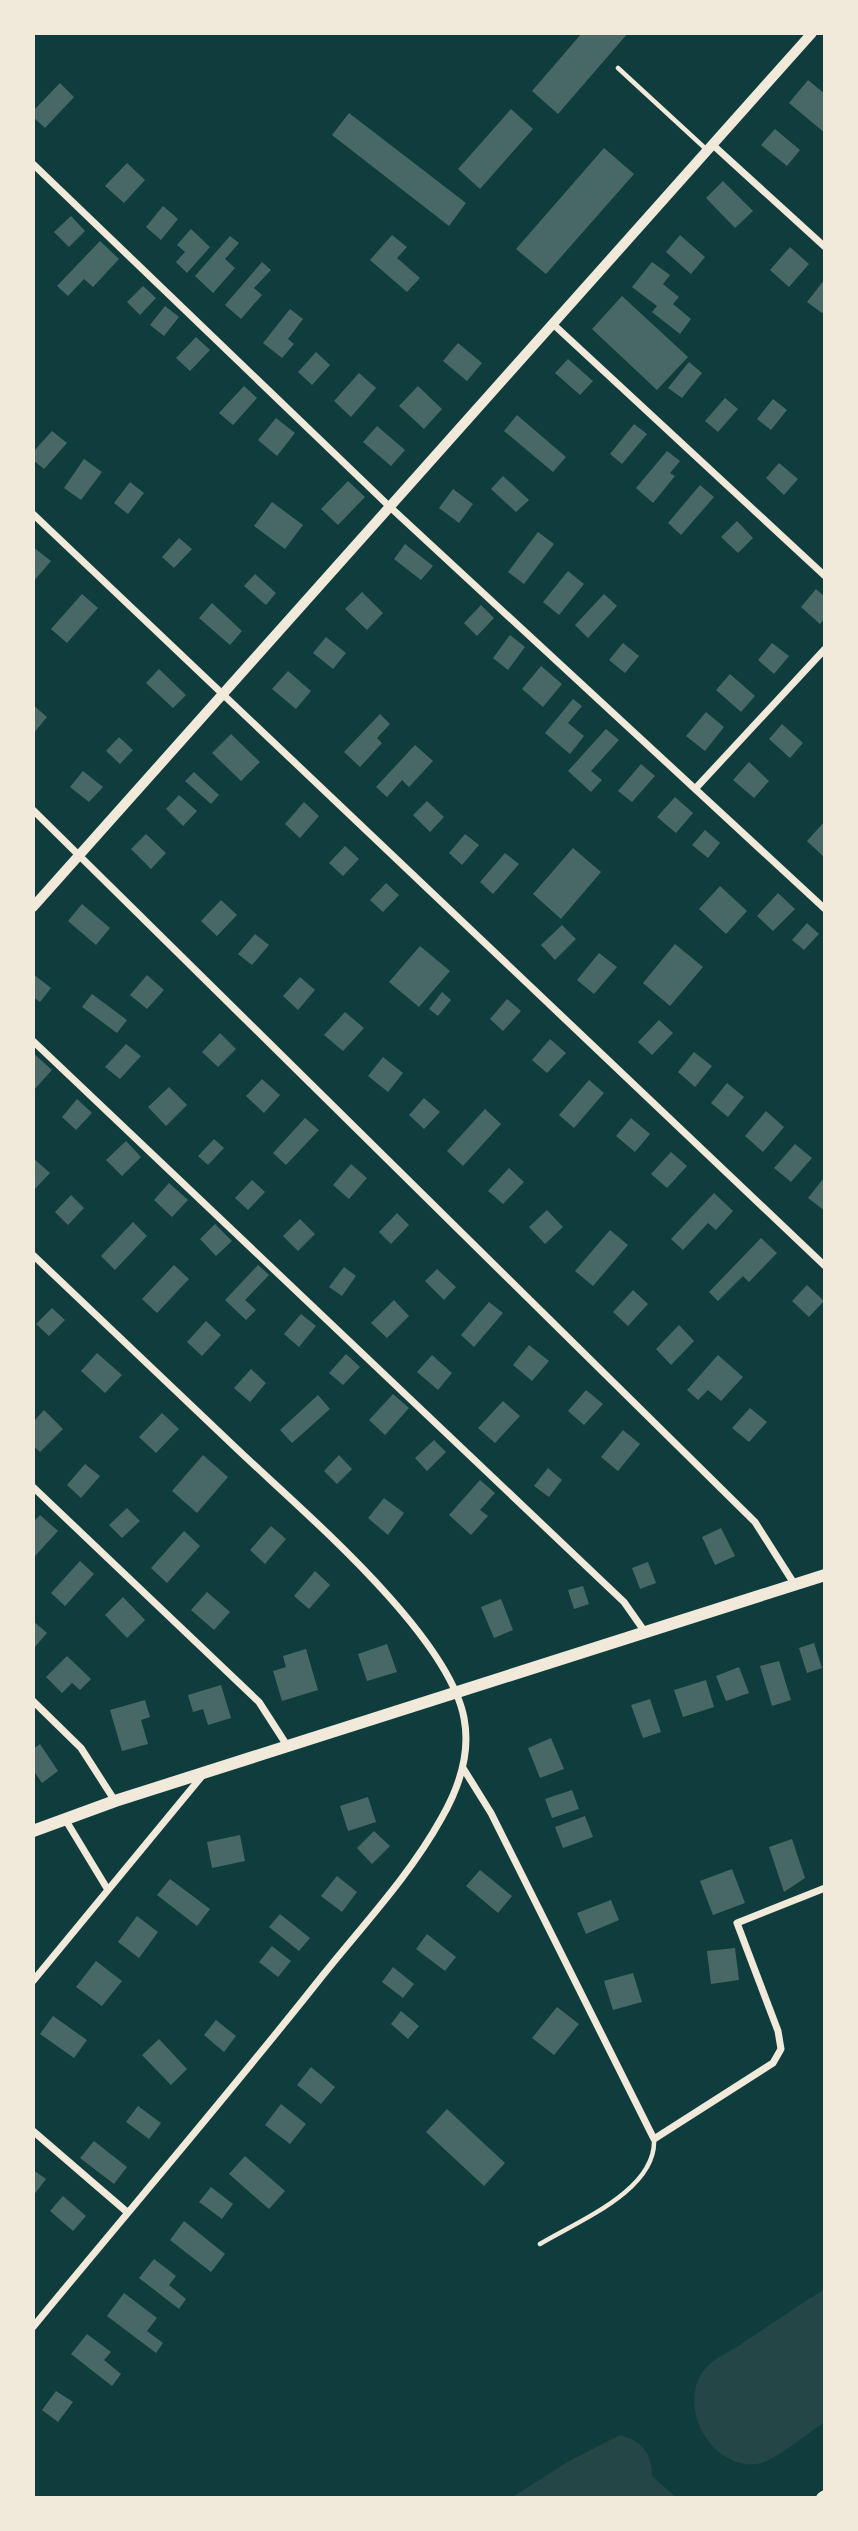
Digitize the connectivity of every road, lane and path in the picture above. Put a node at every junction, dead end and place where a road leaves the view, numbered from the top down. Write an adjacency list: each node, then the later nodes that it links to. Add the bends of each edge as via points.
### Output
1 (812, 33): 3 (street)
2 (618, 68): 3 (lane)
3 (710, 148): 5 (street); 6 (street)
4 (33, 164): 7 (street)
5 (825, 247)
6 (553, 324): 7 (street); 9 (street)
7 (390, 507): 11 (street); 12 (street)
8 (33, 513): 11 (street)
9 (825, 576)
10 (825, 649): 12 (street)
11 (222, 695): 14 (street); 19 (street)
12 (695, 789): 16 (street)
13 (33, 810): 14 (street)
14 (80, 854): 15 (street); 22 (street, via 755,1522)
15 (33, 907)
16 (825, 909)
17 (33, 1041): 23 (street, via 624,1602)
18 (33, 1255): 24 (street, via 350,1557 413,1625 438,1657)
19 (825, 1266)
20 (33, 1487): 26 (street, via 259,1702)
21 (825, 1575): 22 (main road)
22 (795, 1585): 23 (main road)
23 (645, 1632): 24 (main road)
24 (457, 1693): 26 (main road); 27 (street, via 466,1738)
25 (33, 1701): 29 (street, via 81,1748)
26 (289, 1747): 28 (main road)
27 (463, 1768): 36 (street, via 491,1813); 37 (street, via 442,1819 416,1858)
28 (204, 1773): 29 (main road); 33 (street)
29 (115, 1801): 30 (main road)
30 (65, 1819): 31 (main road); 33 (street)
31 (33, 1831)
32 (825, 1888): 36 (street, via 737,1923 778,2031 781,2049 773,2063)
33 (108, 1890): 34 (street)
34 (33, 1981)
35 (33, 2130): 37 (street)
36 (654, 2139): 38 (lane, via 655,2154 639,2182)
37 (127, 2212): 39 (street)
38 (540, 2244)
39 (33, 2327)

